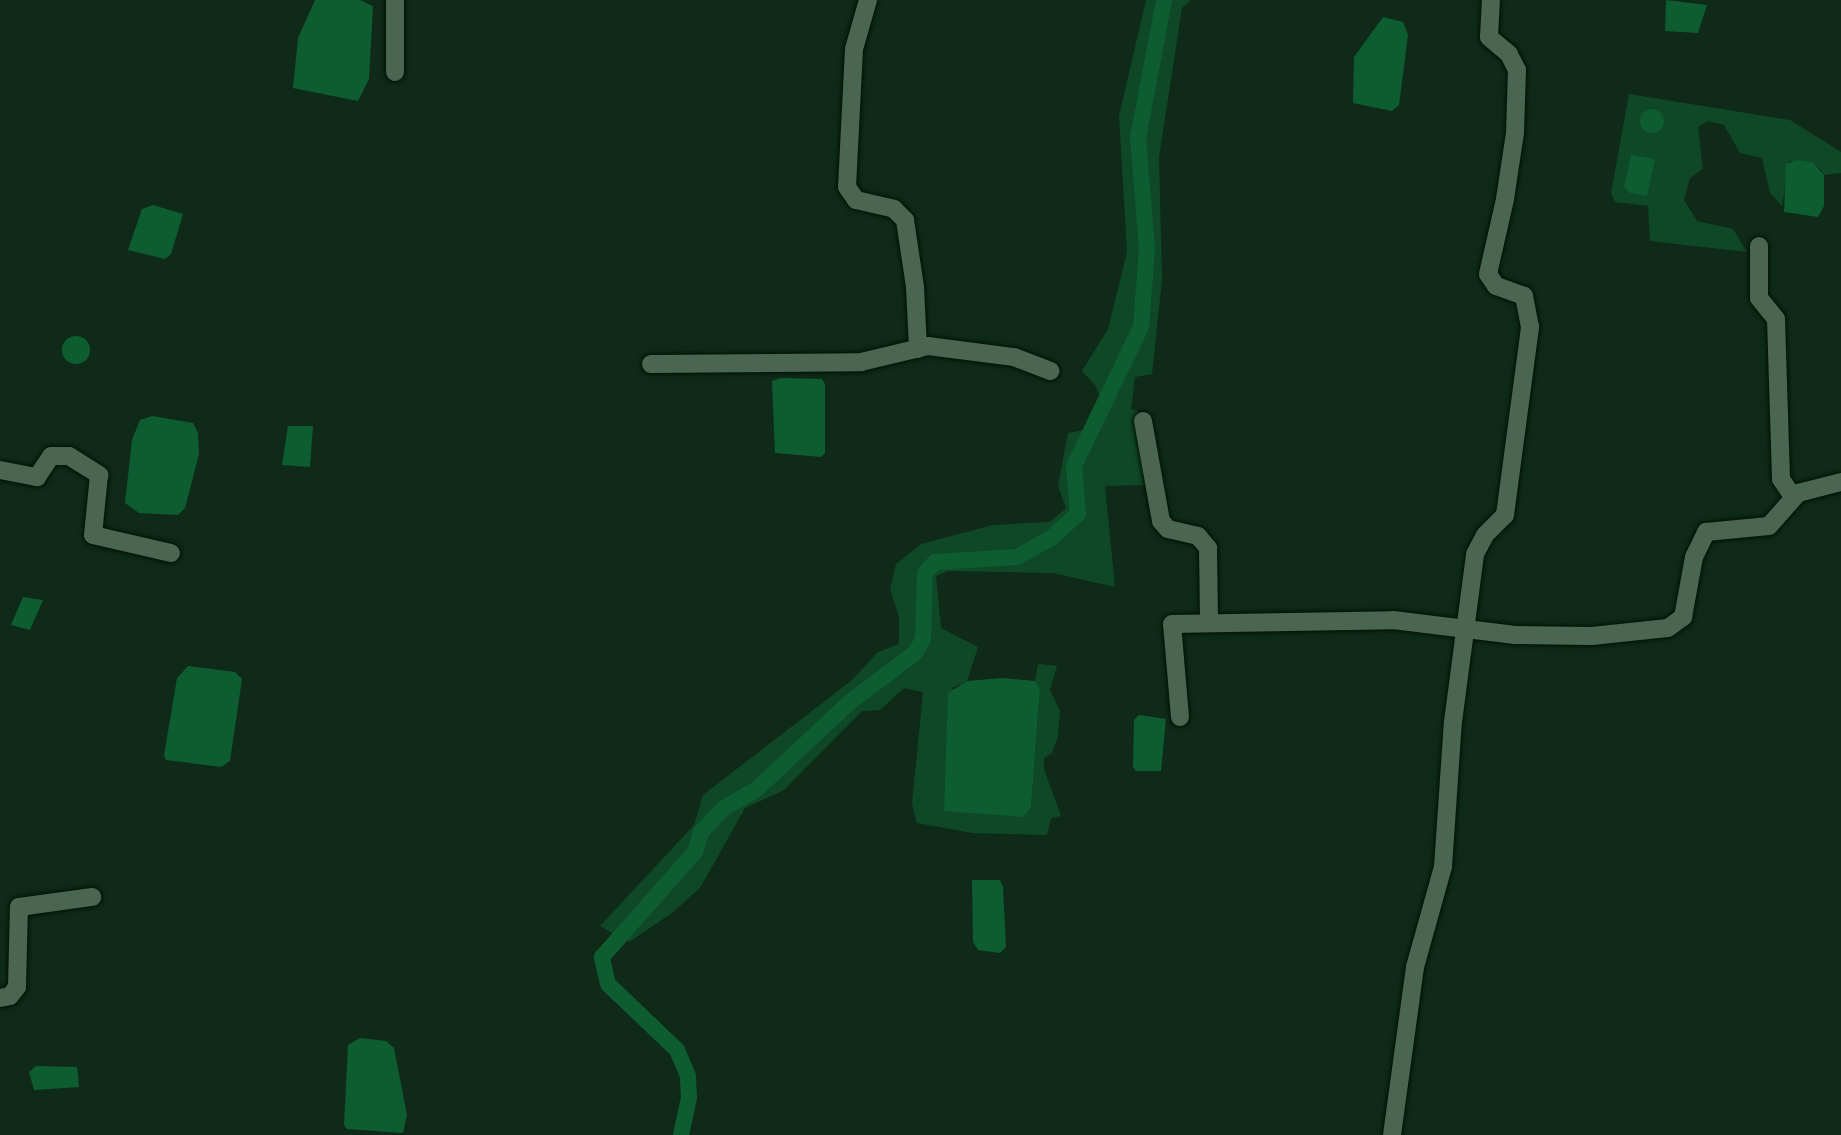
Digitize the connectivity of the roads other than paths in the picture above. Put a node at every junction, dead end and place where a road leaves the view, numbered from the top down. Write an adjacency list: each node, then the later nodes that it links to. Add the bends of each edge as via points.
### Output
1 (396, 0): 4 (street)
2 (868, 0): 6 (street, via 853,49 848,187 856,200 894,209 905,220)
3 (1490, 0): 15 (street, via 1489,37 1509,54 1517,70 1507,185 1488,274 1496,286 1524,296 1530,327 1505,515 1485,535 1475,554)
4 (395, 72)
5 (1759, 246): 12 (street, via 1759,298 1776,319 1780,467 1785,489)
6 (918, 349): 7 (street, via 861,362); 8 (street, via 995,353)
7 (651, 364)
8 (1051, 371)
9 (1143, 421): 14 (street, via 1161,522 1168,529 1198,536 1208,548)
10 (0, 470): 13 (street, via 37,477 51,456 69,456 99,475 93,535)
11 (1841, 482): 12 (street)
12 (1793, 497): 15 (street, via 1769,526 1706,532 1694,557 1683,617 1668,628 1592,636 1514,635)
13 (171, 553)
14 (1209, 622): 15 (street, via 1393,620); 16 (street, via 1172,624)
15 (1468, 628): 19 (street, via 1455,712 1443,867 1415,967)
16 (1181, 717)
17 (92, 897): 18 (street, via 19,907 17,987 10,996)
18 (0, 998)
19 (1392, 1135)

